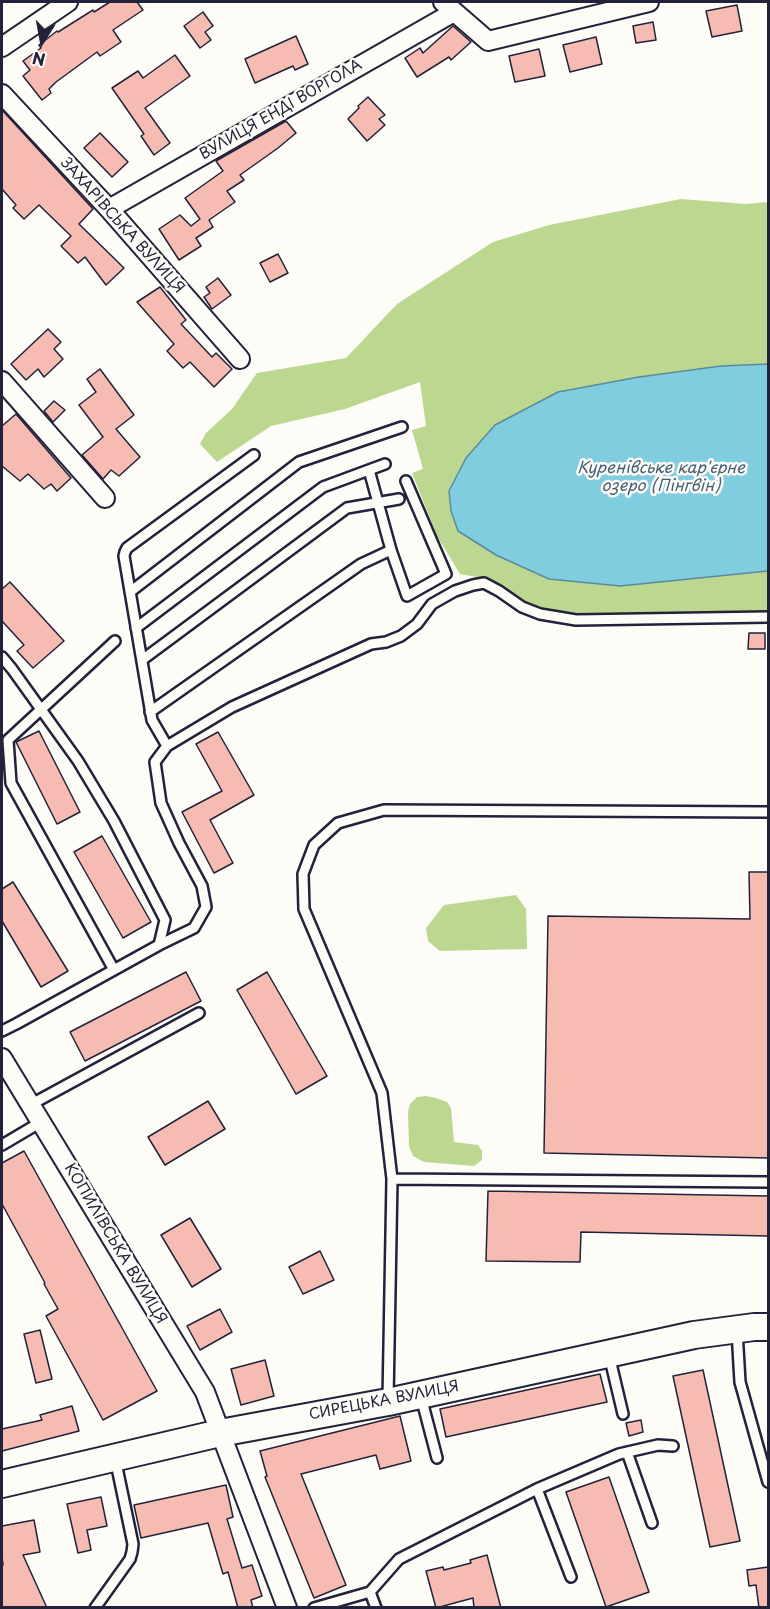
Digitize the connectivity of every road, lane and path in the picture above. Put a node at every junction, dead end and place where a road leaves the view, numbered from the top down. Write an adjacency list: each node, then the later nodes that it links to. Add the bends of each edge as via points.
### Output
1 (68, 2): 4 (street)
2 (649, 2): 3 (street, via 488,41)
3 (448, 7): 6 (street, ВУЛИЦЯ ЕНДІ ВОРГОЛА)
4 (2, 47)
5 (2, 94): 6 (street, ЗАХАРІВСЬКА ВУЛИЦЯ)
6 (109, 209): 7 (street, ЗАХАРІВСЬКА ВУЛИЦЯ)
7 (240, 359)
8 (2, 381): 14 (street)
9 (402, 427): 20 (lane, via 299,462)
10 (254, 455): 20 (lane, via 127,548 124,556)
11 (385, 464): 12 (lane)
12 (369, 470): 16 (lane); 22 (lane, via 322,487)
13 (406, 481): 18 (lane)
14 (105, 498)
15 (399, 499): 16 (lane)
16 (377, 504): 17 (lane); 25 (lane, via 347,508)
17 (391, 550): 18 (lane, via 407,596); 27 (lane, via 361,564)
18 (446, 574): 19 (lane)
19 (455, 591): 21 (lane, via 484,583 522,607 576,620); 28 (lane, via 432,604 417,624 401,636 371,644 232,706)
20 (130, 592): 22 (lane)
21 (768, 617)
22 (136, 628): 25 (lane)
23 (115, 641): 26 (lane)
24 (2, 657): 26 (lane)
25 (142, 660): 27 (lane)
26 (40, 710): 30 (lane, via 78,761 114,821 165,920); 31 (lane, via 8,740 11,783)
27 (150, 712): 28 (lane)
28 (167, 746): 30 (lane, via 155,762 161,803 202,886 206,907 194,928)
29 (768, 812): 38 (lane, via 384,810 338,823 314,845 303,874 304,909 382,1094)
30 (159, 945): 31 (lane)
31 (114, 970): 33 (lane)
32 (199, 1013): 35 (lane)
33 (2, 1031)
34 (2, 1058): 35 (street, КОПИЛІВСЬКА ВУЛИЦЯ)
35 (30, 1105): 36 (street, КОПИЛІВСЬКА ВУЛИЦЯ)
36 (40, 1122): 37 (lane); 46 (street, КОПИЛІВСЬКА ВУЛИЦЯ, via 205,1392)
37 (2, 1145)
38 (392, 1179): 39 (lane); 44 (lane)
39 (768, 1182)
40 (768, 1327): 41 (main road, СИРЕЦЬКА ВУЛИЦЯ)
41 (737, 1328): 42 (main road, СИРЕЦЬКА ВУЛИЦЯ); 51 (lane, via 740,1382)
42 (609, 1354): 43 (main road, СИРЕЦЬКА ВУЛИЦЯ); 45 (lane)
43 (421, 1395): 44 (main road, СИРЕЦЬКА ВУЛИЦЯ); 50 (lane)
44 (388, 1402): 46 (main road, СИРЕЦЬКА ВУЛИЦЯ)
45 (623, 1414)
46 (220, 1433): 49 (main road, СИРЕЦЬКА ВУЛИЦЯ); 58 (street, КОПИЛІВСЬКА ВУЛИЦЯ)
47 (673, 1446): 48 (lane)
48 (627, 1452): 53 (lane); 54 (lane)
49 (115, 1458): 52 (main road, СИРЕЦЬКА ВУЛИЦЯ); 57 (lane, via 132,1552)
50 (437, 1458)
51 (768, 1482)
52 (2, 1484)
53 (537, 1489): 55 (lane); 56 (lane, via 399,1558)
54 (652, 1523)
55 (571, 1577)
56 (370, 1592): 59 (lane); 60 (lane)
57 (95, 1608)
58 (287, 1608)
59 (314, 1608)
60 (376, 1608)

